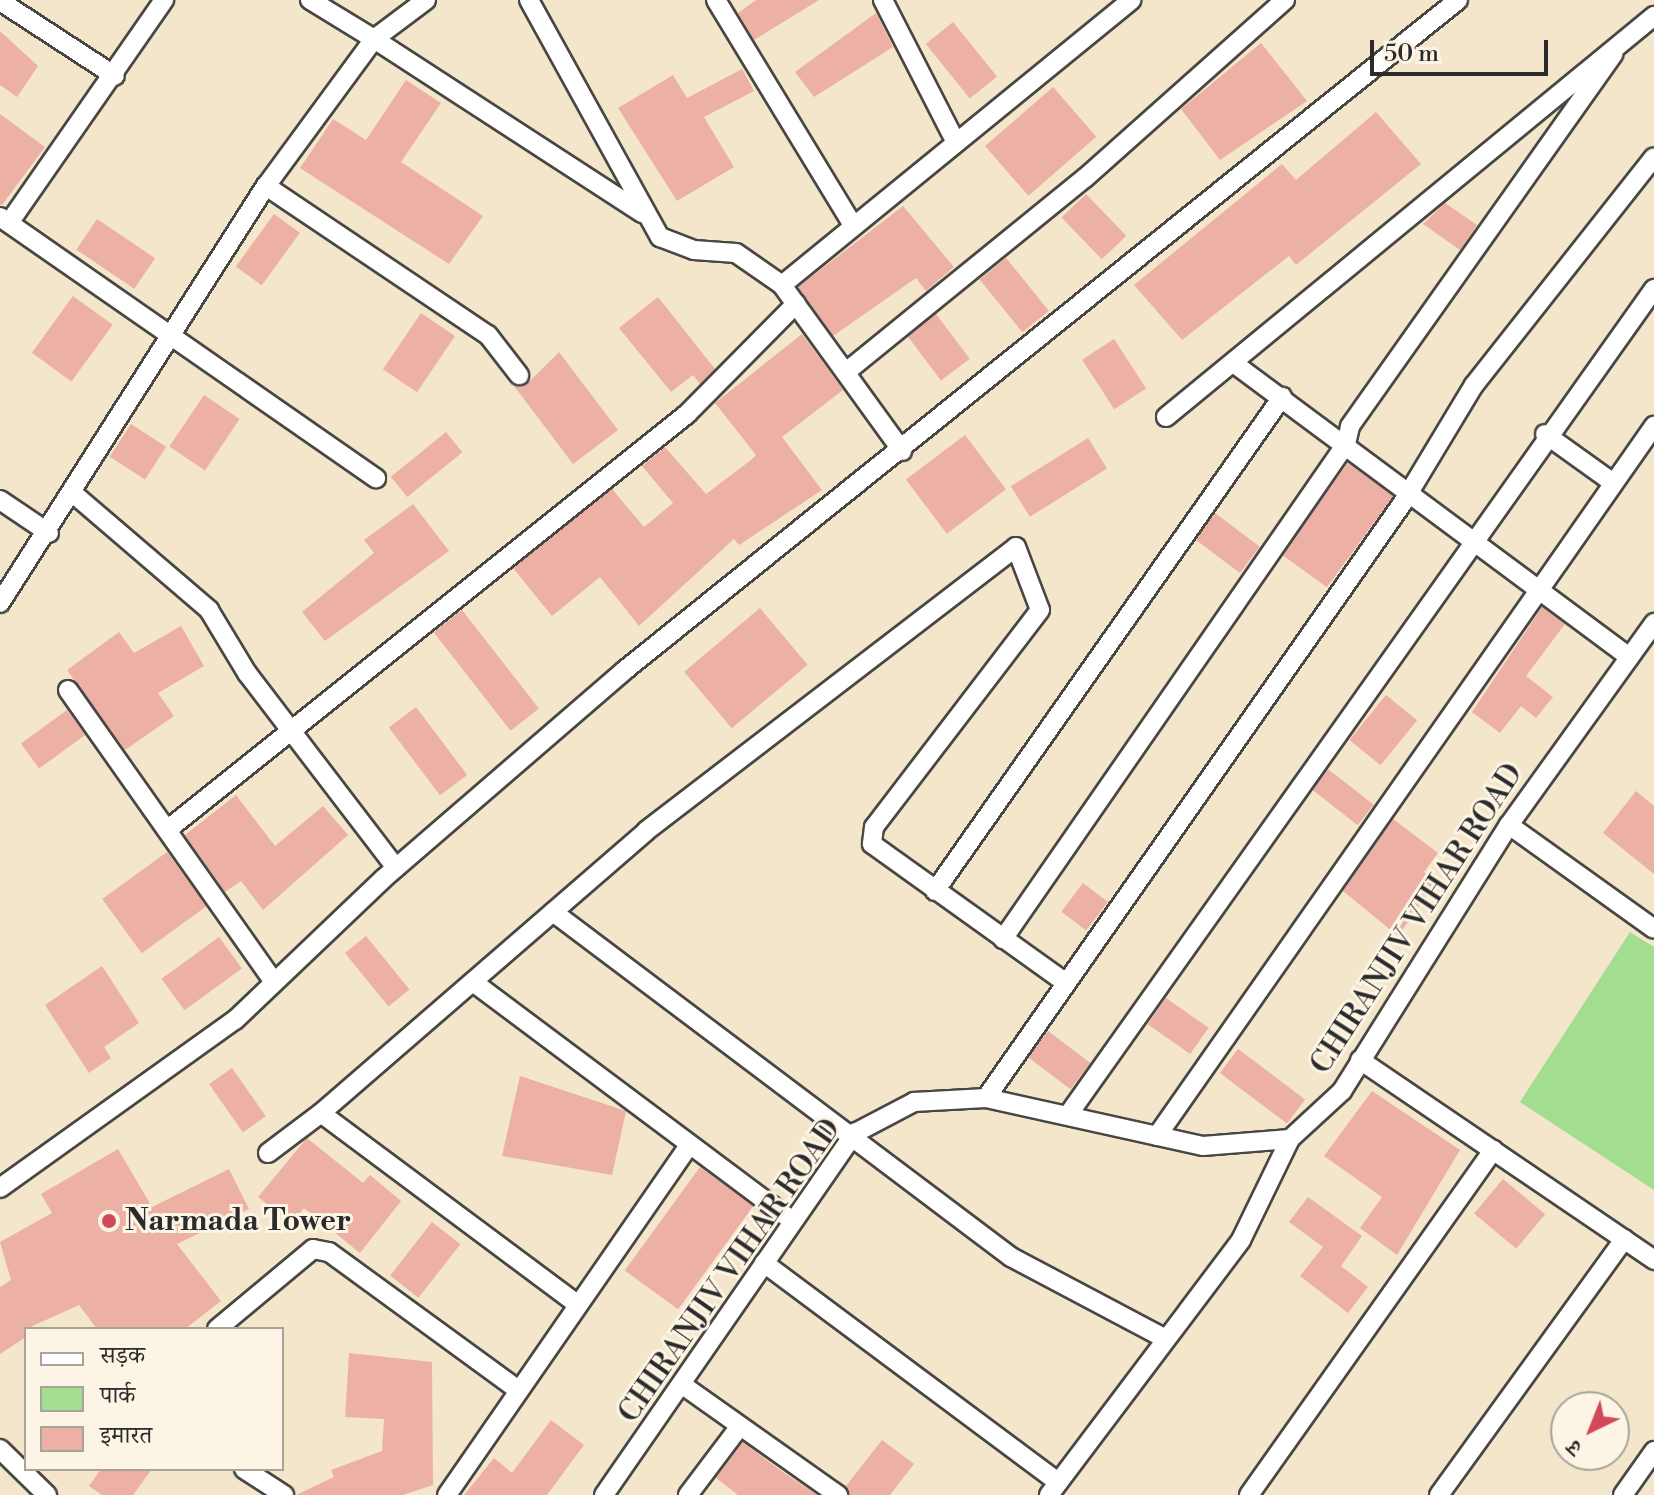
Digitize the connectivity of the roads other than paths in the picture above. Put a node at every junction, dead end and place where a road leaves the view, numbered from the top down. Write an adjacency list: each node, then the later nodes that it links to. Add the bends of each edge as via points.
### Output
1 (164, 0): 14 (street)
2 (310, 0): 12 (street)
3 (426, 0): 12 (street)
4 (529, 0): 18 (street)
5 (716, 0): 20 (street)
6 (883, 0): 15 (street)
7 (1132, 0): 15 (street)
8 (1285, 0): 26 (street, via 1085,178)
9 (1458, 0): 33 (street)
10 (0, 1): 14 (street)
11 (1654, 16): 13 (street)
12 (374, 39): 17 (street); 18 (street)
13 (1613, 54): 25 (street); 32 (street, via 1350,426)
14 (115, 76): 19 (street)
15 (955, 141): 20 (street)
16 (1654, 157): 36 (street, via 1474,385)
17 (266, 186): 24 (street); 27 (street, via 488,335)
18 (643, 214): 21 (street, via 660,237 694,250 736,253)
19 (5, 220): 24 (street)
20 (851, 222): 21 (street)
21 (782, 285): 23 (street)
22 (1654, 289): 31 (street)
23 (796, 304): 26 (street); 46 (street, via 687,414)
24 (167, 337): 34 (street); 37 (street)
25 (1236, 365): 28 (street); 29 (street)
26 (846, 372): 33 (street)
27 (519, 375)
28 (1282, 397): 32 (street); 50 (street)
29 (1166, 417)
30 (1654, 426): 35 (street)
31 (1545, 434): 35 (street); 40 (street)
32 (1346, 444): 36 (street); 53 (street)
33 (902, 451): 49 (street, via 625,670)
34 (376, 478)
35 (1612, 482): 41 (street)
36 (1411, 489): 40 (street); 56 (street)
37 (75, 495): 39 (street); 46 (street, via 209,610)
38 (0, 500): 39 (street)
39 (49, 533): 42 (street)
40 (1476, 538): 41 (street); 60 (street)
41 (1540, 587): 44 (street); 62 (street)
42 (0, 603)
43 (1654, 623): 44 (street, CHIRANJIV VIHAR ROAD)
44 (1629, 657): 47 (street, CHIRANJIV VIHAR ROAD)
45 (68, 690): 48 (street)
46 (292, 732): 48 (street); 49 (street)
47 (1509, 825): 52 (street); 57 (street, CHIRANJIV VIHAR ROAD)
48 (167, 830): 54 (street)
49 (396, 868): 54 (street)
50 (935, 891): 51 (street, via 880,855 872,844 874,827 1040,610 1016,547 688,797); 53 (street)
51 (553, 912): 55 (street); 61 (street)
52 (1652, 924)
53 (1003, 939): 56 (street)
54 (274, 982): 67 (street, via 166,1075)
55 (473, 982): 59 (street); 64 (street)
56 (1066, 983): 58 (street)
57 (1360, 1060): 63 (street, CHIRANJIV VIHAR ROAD, via 1342,1091); 65 (street)
58 (986, 1098): 60 (street, CHIRANJIV VIHAR ROAD); 61 (street, CHIRANJIV VIHAR ROAD, via 914,1102)
59 (321, 1113): 66 (street); 72 (street)
60 (1068, 1115): 62 (street, CHIRANJIV VIHAR ROAD)
61 (855, 1133): 68 (street, CHIRANJIV VIHAR ROAD); 74 (street, via 1011,1257)
62 (1157, 1136): 63 (street, CHIRANJIV VIHAR ROAD, via 1203,1146)
63 (1290, 1139): 74 (street, via 1241,1240)
64 (688, 1147): 68 (street); 72 (street)
65 (1493, 1150): 69 (street); 88 (street)
66 (268, 1153)
67 (0, 1188)
68 (793, 1221): 71 (street, CHIRANJIV VIHAR ROAD)
69 (1624, 1239): 70 (street); 89 (street)
70 (1654, 1260)
71 (764, 1263): 75 (street, CHIRANJIV VIHAR ROAD); 81 (street)
72 (577, 1304): 76 (street)
73 (219, 1327): 76 (street, via 313,1249 329,1252)
74 (1162, 1337): 81 (street)
75 (684, 1386): 77 (street); 85 (street, CHIRANJIV VIHAR ROAD)
76 (518, 1390): 84 (street)
77 (740, 1426): 86 (street); 87 (street)
78 (0, 1449): 82 (street)
79 (1654, 1451): 90 (street)
80 (247, 1471): 83 (street)
81 (1054, 1488)
82 (47, 1495)
83 (284, 1495)
84 (447, 1495)
85 (604, 1495)
86 (688, 1495)
87 (838, 1495)
88 (1249, 1495)
89 (1439, 1495)
90 (1623, 1495)

